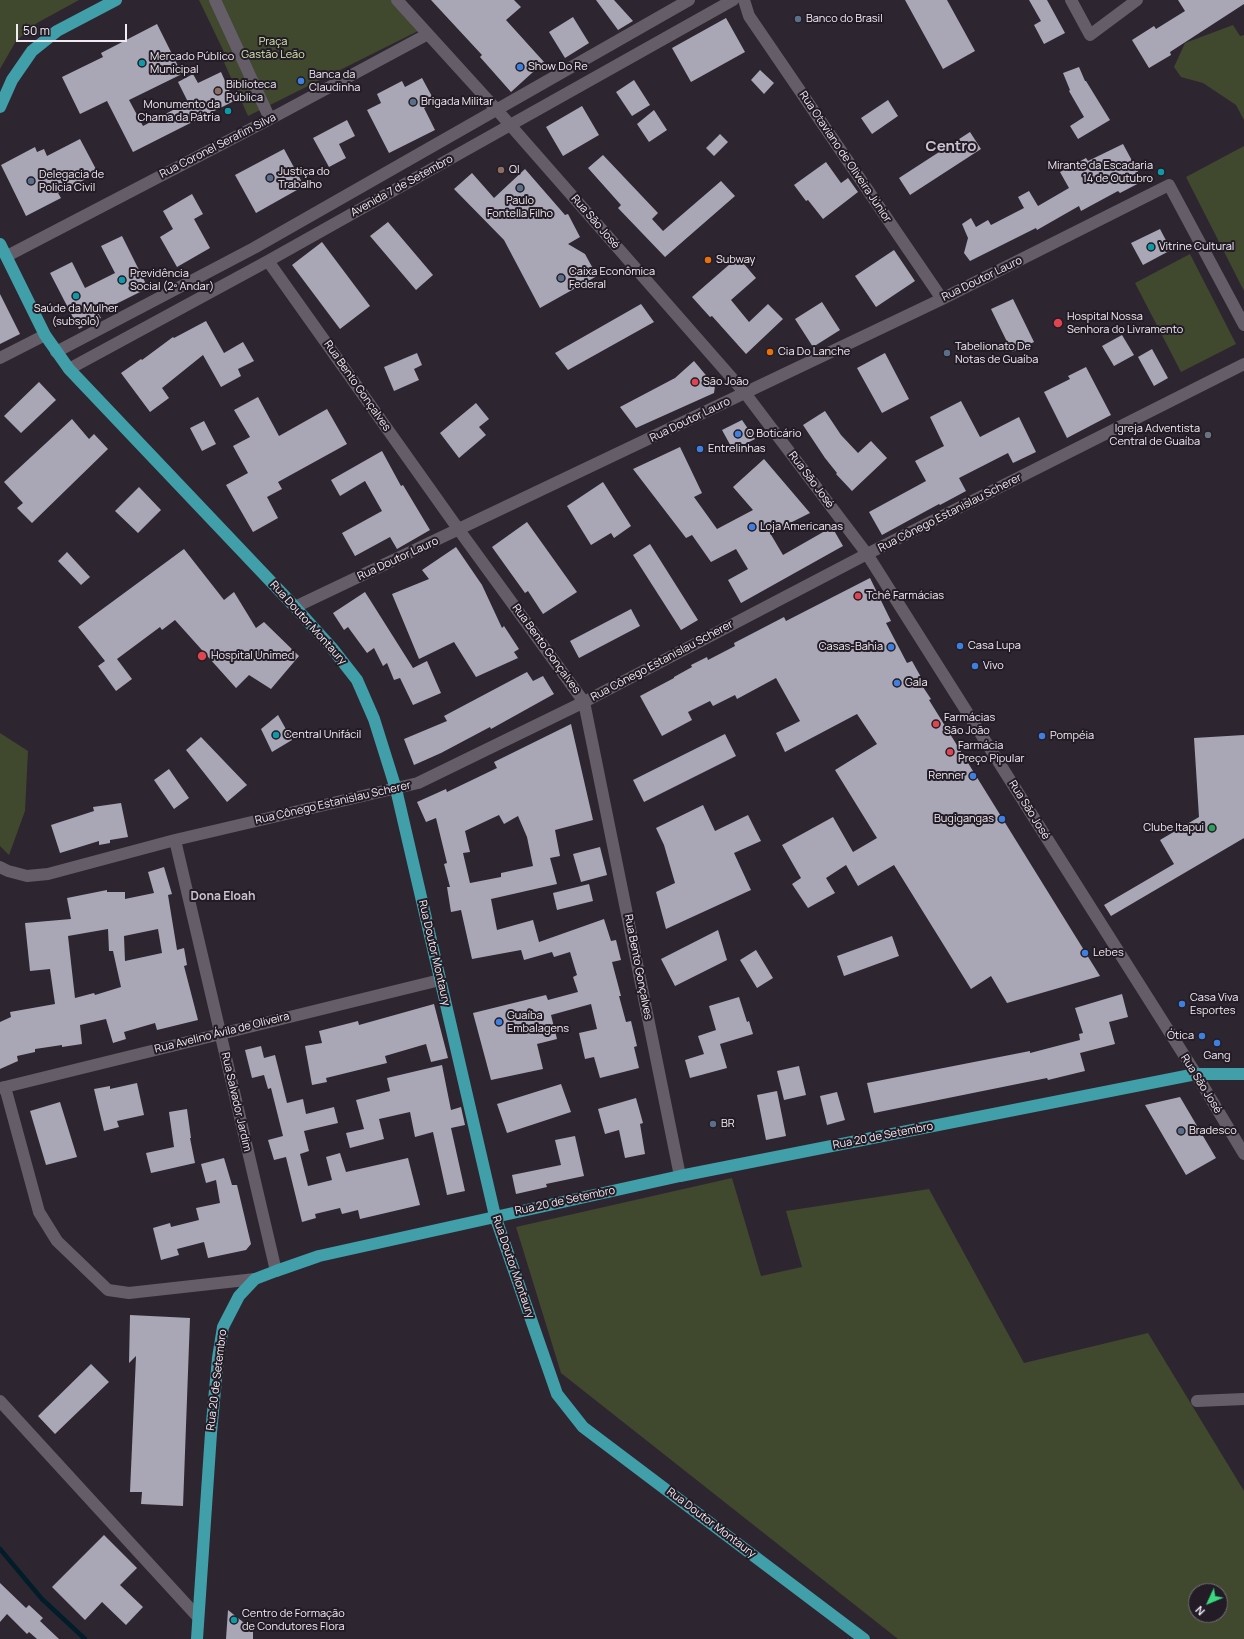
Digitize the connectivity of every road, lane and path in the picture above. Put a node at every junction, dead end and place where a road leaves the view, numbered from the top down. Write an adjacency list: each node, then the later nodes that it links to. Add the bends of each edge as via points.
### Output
1 (116, 0): 13 (main road, via 57,31 32,51 12,80)
2 (215, 0): 15 (street)
3 (398, 0): 10 (street, Rua São José)
4 (690, 0): 11 (street, Avenida 7 de Setembro)
5 (744, 0): 9 (street, Rua Otaviano de Oliveira Júnior)
6 (1071, 0): 7 (street, via 1090,35)
7 (1137, 0)
8 (731, 1): 9 (street, Rua Otaviano de Oliveira Júnior); 12 (street, Avenida 7 de Setembro)
9 (749, 16): 20 (street, Rua Otaviano de Oliveira Júnior)
10 (428, 34): 14 (street, Rua São José); 15 (street, Rua Coronel Serafim Silva)
11 (618, 40): 12 (street); 14 (street, Avenida 7 de Setembro)
12 (629, 58): 16 (street, Avenida 7 de Setembro)
13 (0, 107)
14 (497, 110): 16 (street, Rua São José); 23 (street, Avenida 7 de Setembro, via 254,248)
15 (270, 119): 18 (street, Rua Coronel Serafim Silva)
16 (510, 125): 19 (street, Avenida 7 de Setembro); 27 (street, Rua São José)
17 (0, 244): 18 (main road, Rua Doutor Montaury)
18 (7, 256): 22 (main road, Rua Doutor Montaury)
19 (268, 261): 26 (street, Avenida 7 de Setembro); 28 (street, Rua Bento Gonçalves)
20 (942, 299): 21 (street, Rua Doutor Lauro, via 1169,185); 27 (street, Rua Doutor Lauro)
21 (1244, 325)
22 (45, 335): 23 (main road, Rua Doutor Montaury); 24 (street)
23 (56, 352): 26 (main road, Rua Doutor Montaury)
24 (0, 358)
25 (1244, 364): 29 (street, Rua Cônego Estanislau Scherer)
26 (69, 369): 30 (main road, Rua Doutor Montaury)
27 (745, 393): 28 (street, Rua Doutor Lauro); 29 (street, Rua São José)
28 (460, 530): 30 (street, Rua Doutor Lauro); 31 (street, Rua Bento Gonçalves)
29 (867, 554): 31 (street, Rua Cônego Estanislau Scherer); 37 (street, Rua São José)
30 (295, 607): 32 (main road, Rua Doutor Montaury, via 357,680 374,719)
31 (584, 702): 32 (street, Rua Cônego Estanislau Scherer, via 418,783); 41 (street, Rua Bento Gonçalves)
32 (396, 789): 33 (street, Rua Cônego Estanislau Scherer); 35 (main road, Rua Doutor Montaury)
33 (175, 840): 34 (street, Rua Cônego Estanislau Scherer, via 48,874 27,876 8,872); 36 (street, Rua Salvador Jardim)
34 (0, 867)
35 (440, 980): 36 (street, Rua Avelino Ávila de Oliveira); 42 (main road, Rua Doutor Montaury)
36 (220, 1033): 39 (street, Rua Avelino Ávila de Oliveira); 43 (street, Rua Salvador Jardim)
37 (1196, 1074): 38 (main road, Rua 20 de Setembro); 40 (street, Rua São José); 41 (main road, Rua 20 de Setembro)
38 (1244, 1074)
39 (2, 1087): 44 (street, via 39,1212 57,1241 108,1290 129,1293)
40 (1244, 1154)
41 (680, 1176): 42 (main road, Rua 20 de Setembro)
42 (495, 1216): 43 (main road, Rua 20 de Setembro, via 319,1256); 50 (main road, Rua Doutor Montaury, via 556,1394 583,1427)
43 (276, 1271): 44 (main road, Rua 20 de Setembro)
44 (256, 1279): 48 (main road, Rua 20 de Setembro, via 239,1296 223,1327 211,1434)
45 (1244, 1399): 46 (street)
46 (1197, 1401)
47 (0, 1402): 48 (street)
48 (197, 1616): 49 (main road, Rua 20 de Setembro)
49 (197, 1639)
50 (864, 1639)

